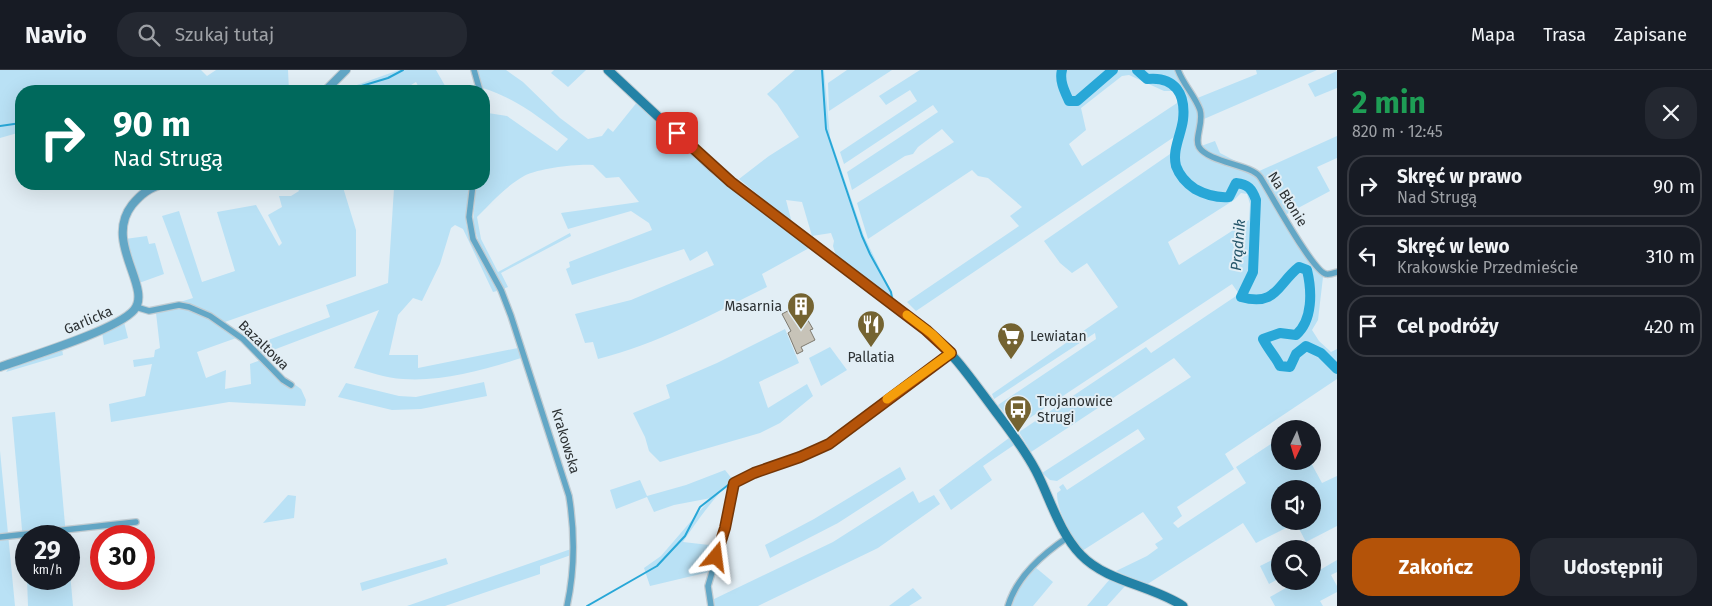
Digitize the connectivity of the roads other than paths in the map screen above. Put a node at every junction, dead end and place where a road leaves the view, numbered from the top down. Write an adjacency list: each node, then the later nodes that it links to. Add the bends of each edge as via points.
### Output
1 (346, 70): 5 (street)
2 (474, 70): 6 (street)
3 (608, 70): 11 (main road, via 712,167 926,330)
4 (1178, 70): 9 (street, Na Błonie, via 1200,109 1202,122 1197,141 1200,148 1258,174 1310,259 1324,274)
5 (330, 85)
6 (478, 85)
7 (149, 190): 10 (street, via 130,207 122,230 138,291)
8 (472, 190): 17 (street, Krakowska, via 471,230 478,250 501,290 550,430 569,496 574,550)
9 (1337, 272)
10 (136, 307): 12 (street, Garlicka, via 124,319); 13 (street, Bazaltowa, via 146,311 179,305 210,316 243,339)
11 (951, 353): 16 (main road, via 1026,454); 18 (street, via 829,444 734,483 708,586)
12 (0, 367)
13 (291, 386)
14 (136, 522): 15 (street)
15 (0, 537)
16 (1068, 537): 19 (street, via 1028,571); 20 (main road, via 1084,558 1099,569 1158,592)
17 (567, 606)
18 (711, 606)
19 (1008, 606)
20 (1182, 606)

